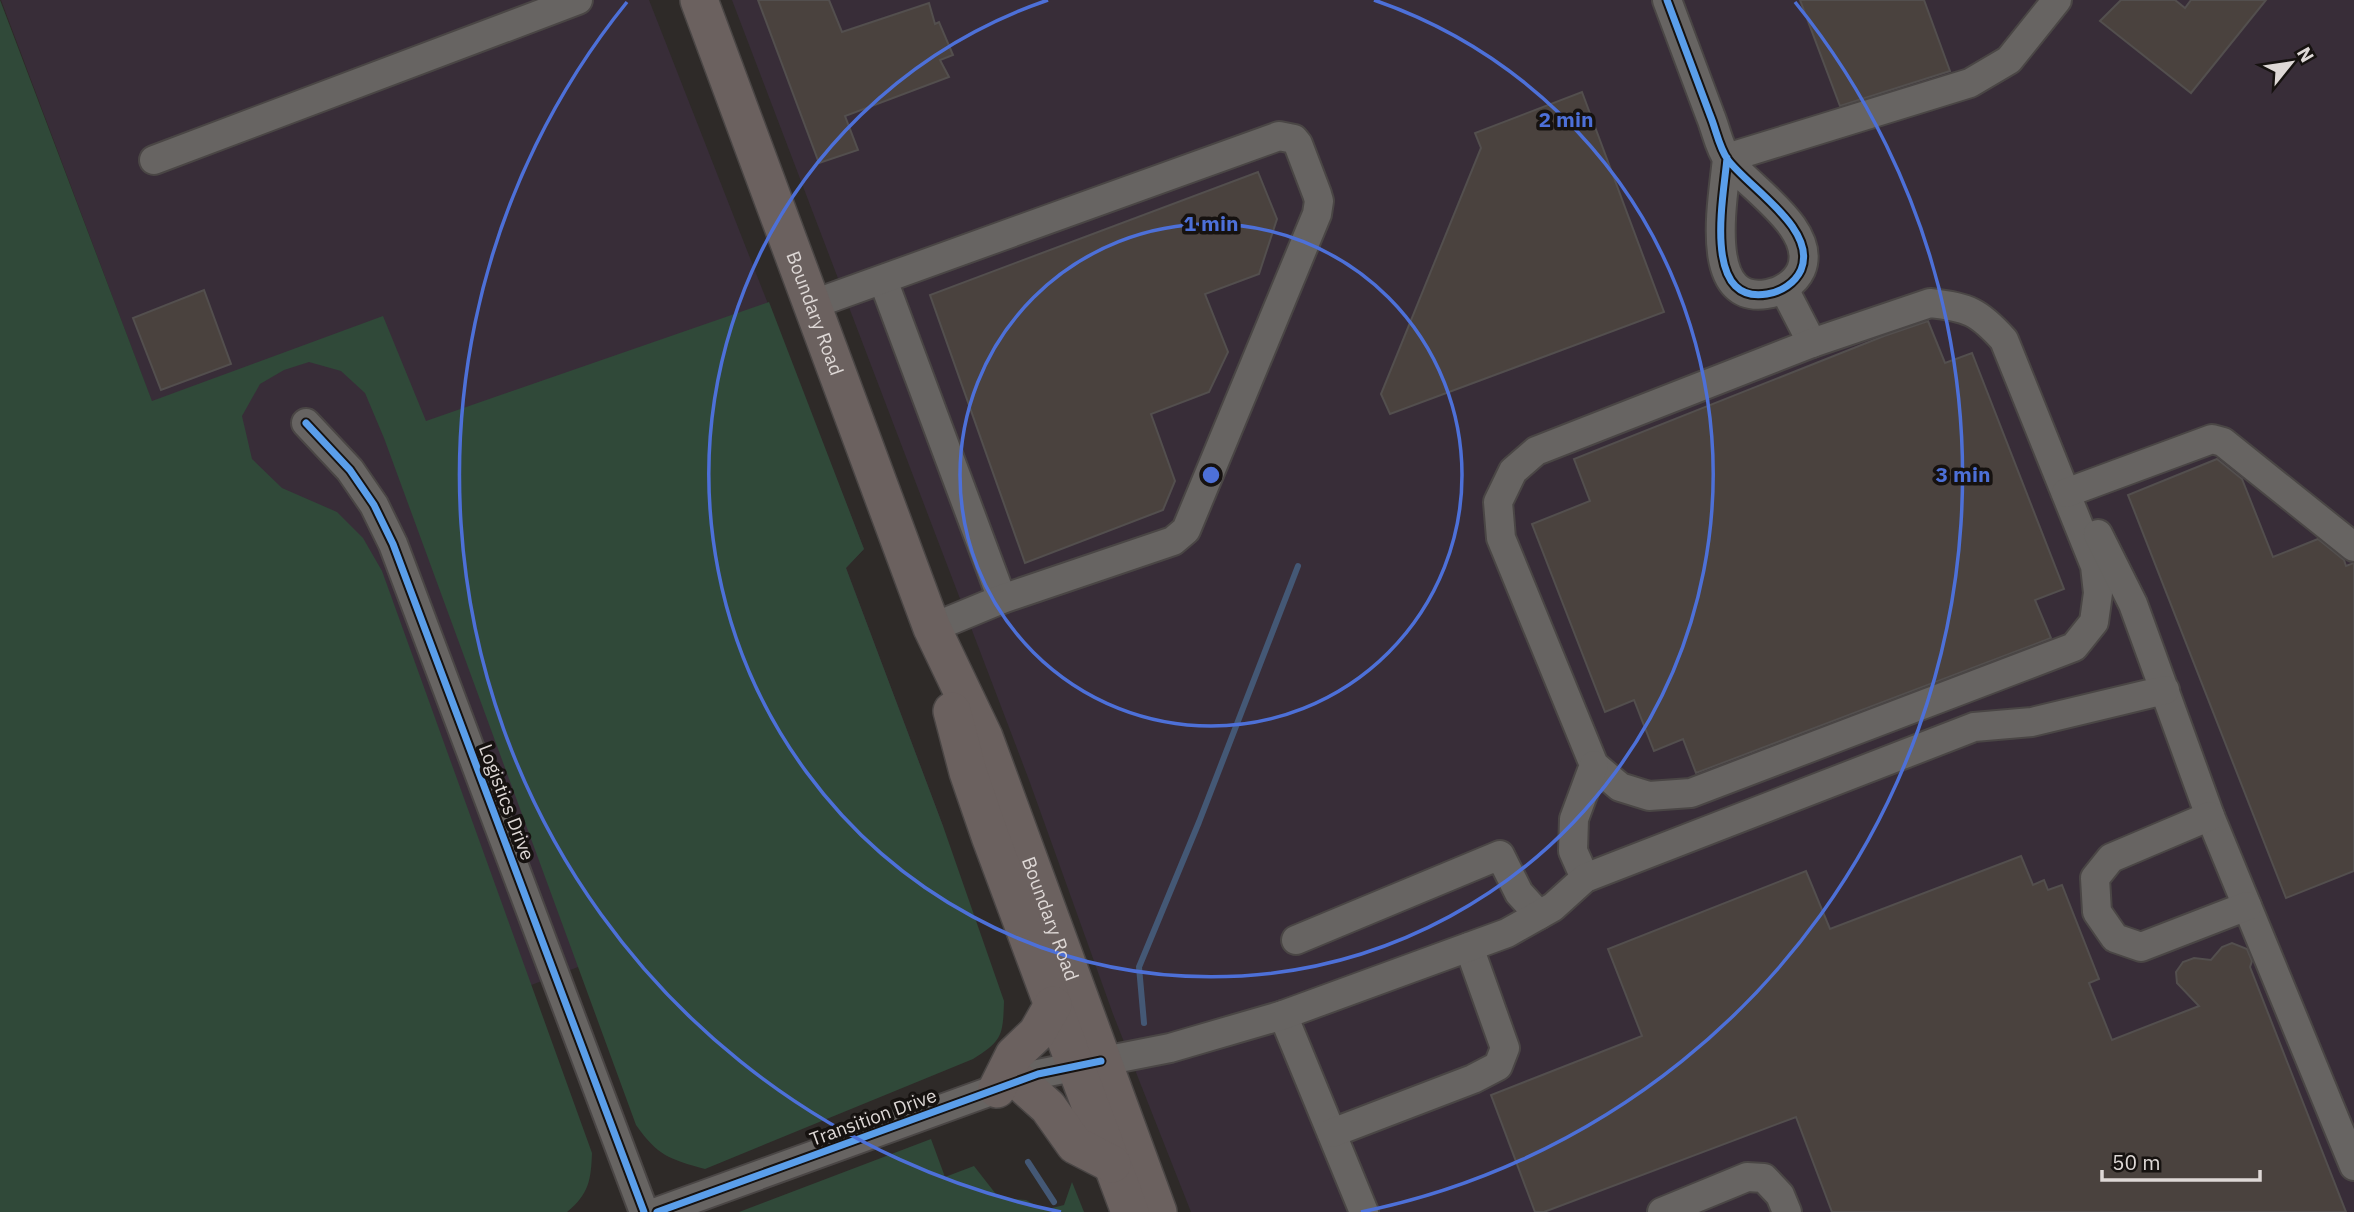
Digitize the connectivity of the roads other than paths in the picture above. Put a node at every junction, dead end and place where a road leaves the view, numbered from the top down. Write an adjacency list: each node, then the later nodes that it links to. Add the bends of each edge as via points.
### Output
1 (578, 0): 6 (street)
2 (699, 0): 9 (main road, Boundary Road)
3 (1667, 0): 5 (street)
4 (2057, 0): 5 (street, via 2009,60 1970,83)
5 (1727, 159): 8 (street, via 1799,235 1801,270); 8 (street, via 1723,266 1744,292 1769,294)
6 (154, 160)
7 (883, 280): 9 (street); 14 (street); 14 (street, via 1279,136 1298,144 1317,194 1317,214 1186,530 1173,541)
8 (1784, 289): 10 (street)
9 (811, 305): 15 (main road, Boundary Road)
10 (1812, 343): 12 (street, via 1930,303 1960,306 1985,319 2004,340); 17 (street, via 1536,451 1513,471 1498,502 1501,538)
11 (306, 423): 31 (street, Logistics Drive, via 350,470 393,544)
12 (2066, 493): 13 (street, via 2212,439 2223,442); 16 (street, via 2098,535 2133,604); 17 (street, via 2095,566 2098,593 2094,622 2074,647 1691,793 1649,796 1620,787)
13 (2354, 547)
14 (1002, 599): 15 (street)
15 (932, 628): 24 (main road, Boundary Road, via 968,772); 26 (main road, Boundary Road, via 984,737)
16 (2165, 690): 18 (street); 19 (street, via 2032,722 1974,727)
17 (1594, 765): 19 (street, via 1574,819 1573,851)
18 (2210, 816): 20 (street); 20 (street, via 2111,858 2095,878 2097,912 2115,938 2141,947)
19 (1585, 878): 21 (street, Transition Drive)
20 (2247, 906): 30 (street)
21 (1538, 915): 22 (street, via 1519,893 1500,855); 23 (street, Transition Drive)
22 (1296, 940)
23 (1469, 947): 25 (street, Transition Drive); 28 (street, via 1505,1048 1498,1066)
24 (1053, 1005): 26 (main road, Boundary Road); 27 (main road, via 1037,1033 1014,1055)
25 (1283, 1015): 26 (street, Transition Drive, via 1170,1048); 28 (street)
26 (1088, 1063): 27 (street, Transition Drive); 29 (main road, Boundary Road); 34 (main road, Boundary Road)
27 (1008, 1085): 29 (main road, via 1048,1107 1075,1145); 32 (street, Transition Drive)
28 (1332, 1133): 35 (street)
29 (1112, 1164): 33 (main road, Boundary Road)
30 (2354, 1166)
31 (644, 1212)
32 (657, 1212)
33 (1130, 1212)
34 (1158, 1212)
35 (1364, 1212)
36 (1662, 1212): 37 (street, via 1747,1177 1764,1178 1780,1195)
37 (1787, 1212)

